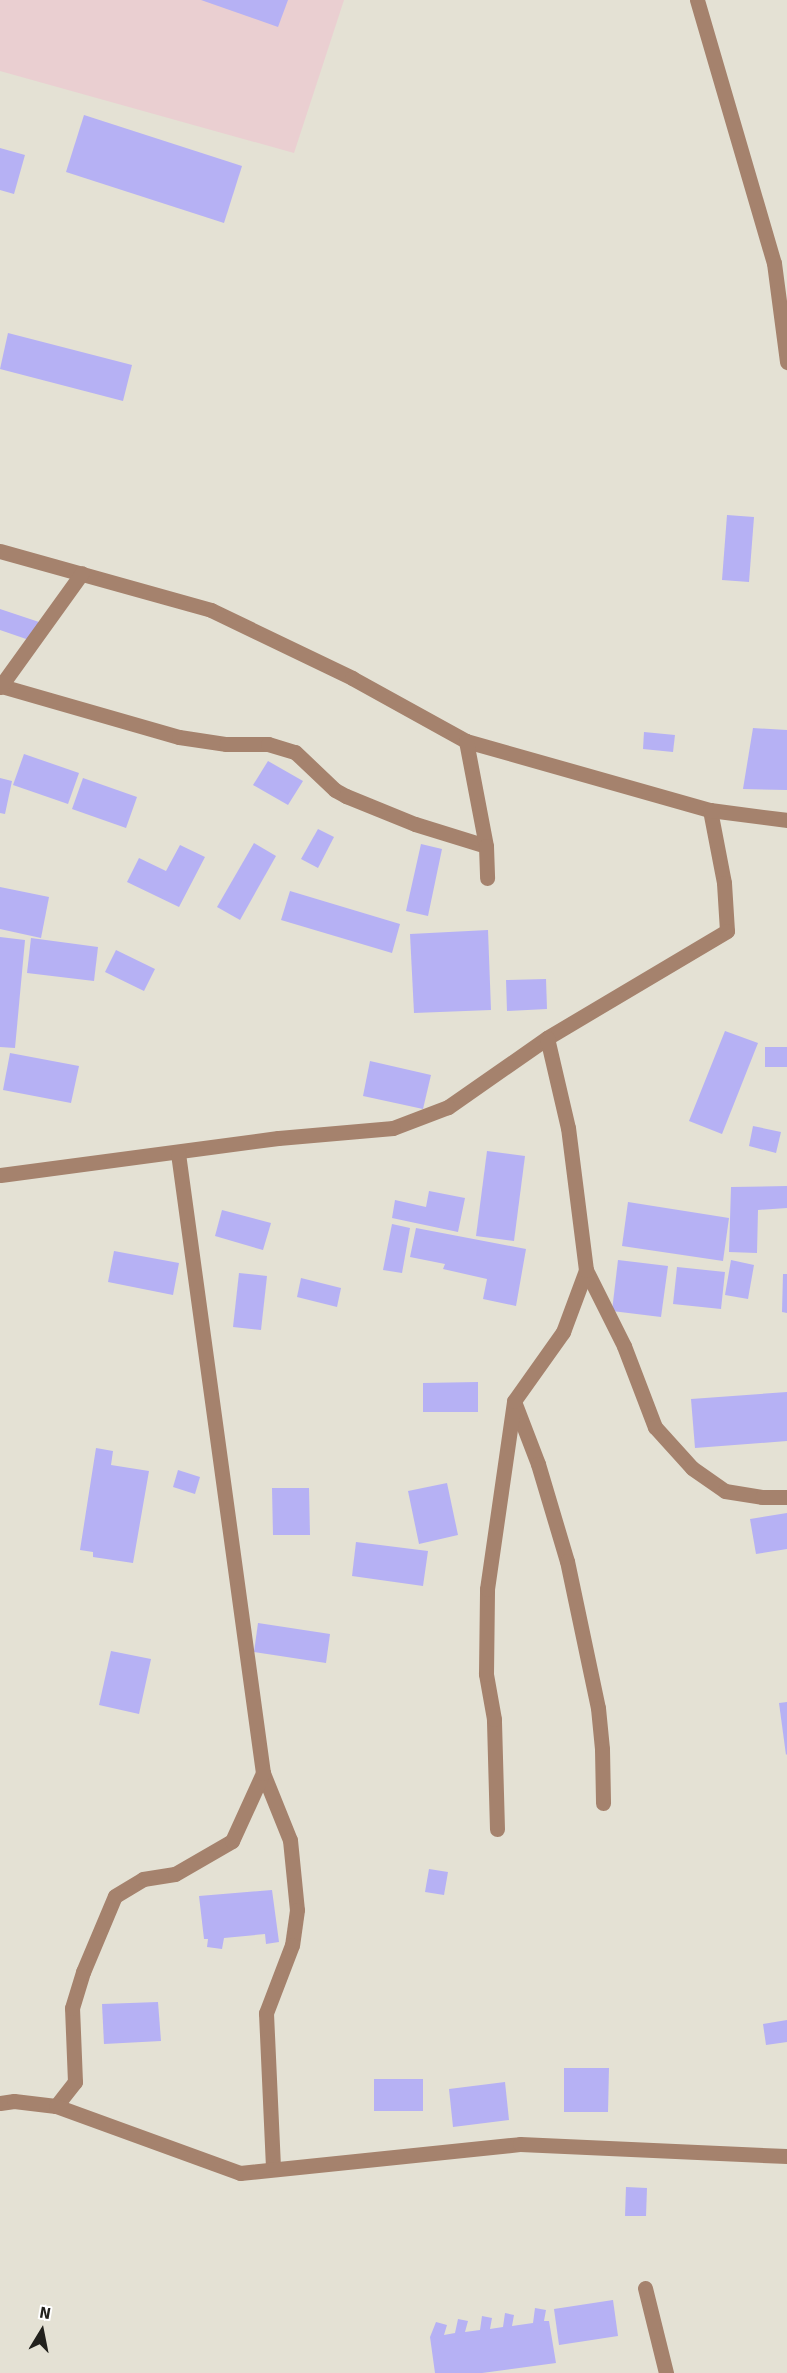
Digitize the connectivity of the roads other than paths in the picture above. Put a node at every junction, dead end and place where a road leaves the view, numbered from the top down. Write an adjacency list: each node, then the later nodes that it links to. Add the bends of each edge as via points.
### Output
1 (697, 0): 2 (street, via 774,263)
2 (787, 362)
3 (0, 550): 4 (street)
4 (82, 573): 5 (street); 6 (street, via 211,610 351,678)
5 (0, 687): 9 (street, via 179,737 226,744 268,744 296,752 346,796 415,824)
6 (466, 741): 7 (street); 9 (street)
7 (710, 810): 8 (street); 11 (street, via 724,883 727,931)
8 (787, 820)
9 (486, 846): 10 (street)
10 (487, 878)
11 (547, 1038): 12 (street, via 448,1107 393,1128 278,1138); 14 (street, via 568,1128)
12 (178, 1153): 13 (street); 17 (street)
13 (0, 1174)
14 (586, 1270): 15 (street, via 563,1332); 16 (street, via 624,1346 655,1427 692,1468 725,1491)
15 (514, 1401): 18 (street, via 567,1561 598,1708); 19 (street, via 487,1589 486,1674 494,1719)
16 (787, 1497)
17 (263, 1773): 21 (street, via 232,1841 175,1874 143,1879 115,1896 72,2008 75,2082); 23 (street, via 290,1840 297,1910 292,1945 266,2013)
18 (603, 1803)
19 (497, 1829)
20 (0, 2103): 21 (street)
21 (56, 2106): 23 (street, via 240,2173)
22 (787, 2156): 23 (street, via 520,2144)
23 (273, 2169)
24 (645, 2288): 25 (street)
25 (666, 2373)

